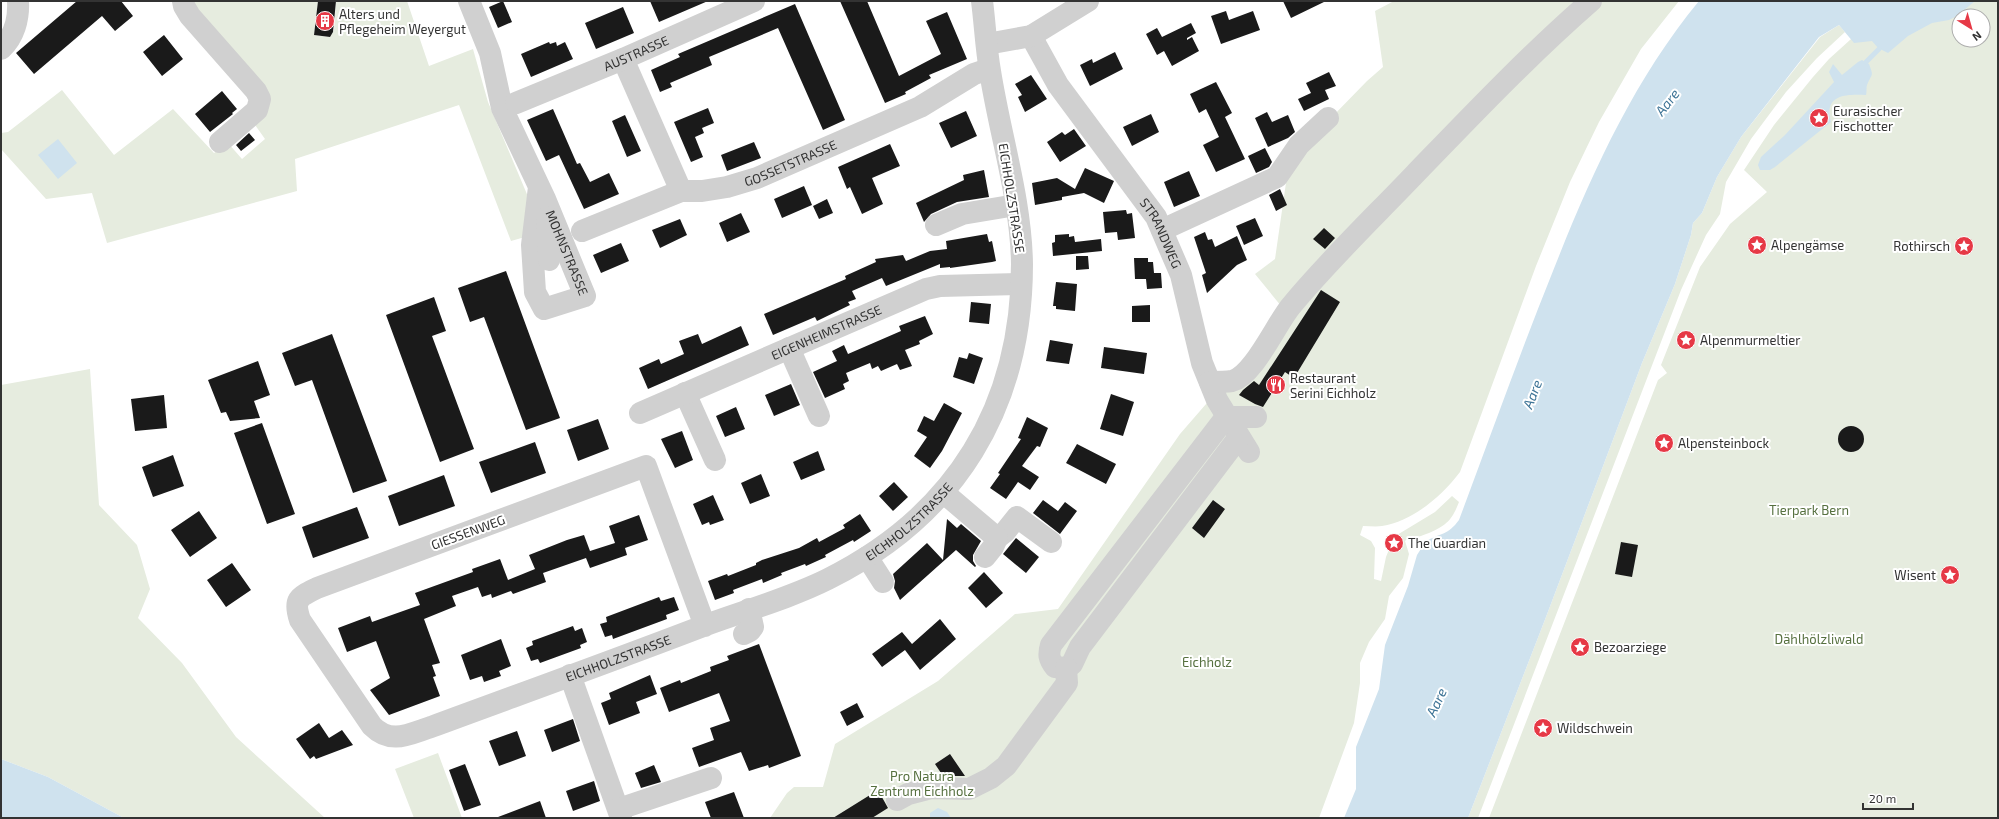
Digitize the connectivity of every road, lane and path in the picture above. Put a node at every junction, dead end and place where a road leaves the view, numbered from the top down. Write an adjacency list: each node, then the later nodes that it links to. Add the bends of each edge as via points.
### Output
1 (18, 1): 12 (street, via 19,13 10,40)
2 (183, 1): 17 (street, via 190,16 256,91 260,99 257,110)
3 (468, 1): 23 (street, via 490,53 502,108 542,193)
4 (754, 1): 8 (street, AUSTRASSE)
5 (982, 1): 11 (street, EICHHOLZSTRASSE)
6 (1088, 1): 9 (street)
7 (1591, 1): 26 (street, via 1464,123 1329,265 1283,317 1249,367 1233,380)
8 (716, 9): 13 (street, AUSTRASSE)
9 (1060, 9): 10 (street, via 1043,30)
10 (1031, 36): 11 (street); 21 (street, STRANDWEG, via 1058,85)
11 (987, 44): 14 (street, EICHHOLZSTRASSE)
12 (1, 49)
13 (623, 59): 15 (street, AUSTRASSE); 18 (street)
14 (989, 70): 18 (street, GOSSETSTRASSE, via 974,74 920,107 757,178 727,187); 19 (street, EICHHOLZSTRASSE)
15 (516, 103)
16 (1328, 118): 21 (street, via 1298,145 1277,177)
17 (220, 142)
18 (681, 191): 22 (street, GOSSETSTRASSE)
19 (1016, 205): 20 (street, via 962,214); 24 (street, EICHHOLZSTRASSE, via 1021,243)
20 (936, 225)
21 (1162, 230): 26 (street, STRANDWEG, via 1181,275 1202,363)
22 (582, 231)
23 (549, 260)
24 (1021, 284): 25 (street, EIGENHEIMSTRASSE, via 933,287); 33 (street, EICHHOLZSTRASSE, via 1010,364 993,416)
25 (789, 348): 27 (street, EIGENHEIMSTRASSE); 29 (street)
26 (1210, 382): 30 (street, STRANDWEG)
27 (685, 393): 28 (street, EIGENHEIMSTRASSE); 32 (street)
28 (640, 413)
29 (819, 416)
30 (1226, 416): 31 (street); 42 (street, STRANDWEG, via 1244,445 1080,647 1072,664); 42 (street, via 1051,645 1048,653 1050,660 1055,667)
31 (1256, 417)
32 (715, 460)
33 (944, 493): 34 (street); 36 (street, EICHHOLZSTRASSE, via 912,524)
34 (997, 538): 35 (street, via 1017,517); 37 (street)
35 (1051, 542)
36 (866, 557): 38 (street); 39 (street, EICHHOLZSTRASSE, via 826,580)
37 (984, 557)
38 (883, 582)
39 (749, 610): 40 (street, EICHHOLZSTRASSE); 41 (street, via 753,627 750,632)
40 (705, 626): 43 (street, EICHHOLZSTRASSE); 44 (street, GIESSENWEG, via 646,466 303,595 298,601 297,609 300,620 372,726 380,734)
41 (744, 634)
42 (1066, 668): 46 (street, via 1067,683 1006,766 969,789 931,788)
43 (570, 675): 44 (street, EICHHOLZSTRASSE); 47 (street)
44 (396, 738)
45 (711, 778): 47 (street)
46 (897, 800)
47 (620, 814)

